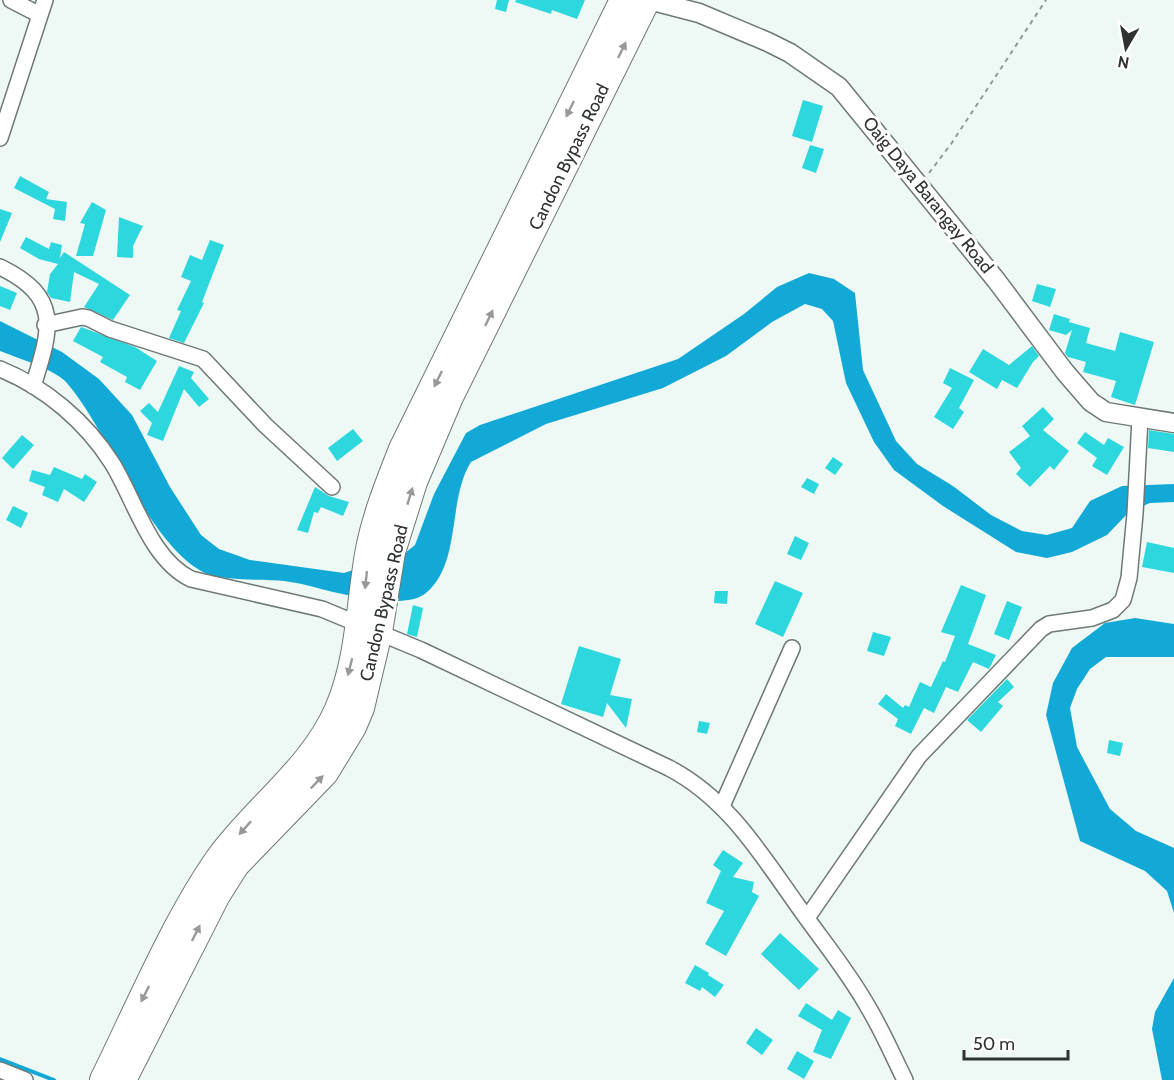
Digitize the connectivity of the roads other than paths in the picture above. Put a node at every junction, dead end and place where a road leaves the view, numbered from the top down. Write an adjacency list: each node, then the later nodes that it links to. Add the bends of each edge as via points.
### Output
1 (11, 0): 4 (street)
2 (623, 0): 13 (highway, Candon Bypass Road, one-way to 13, via 402,449 381,505)
3 (648, 0): 10 (street, Oaig Daya Barangay Road, via 734,27 790,53 820,73 853,103 1091,402 1106,412); 13 (highway, Candon Bypass Road, one-way to 3, via 450,397)
4 (43, 7): 5 (street)
5 (0, 138)
6 (0, 267): 7 (street, via 19,276 39,293)
7 (45, 325): 9 (street, via 46,341); 12 (street, via 88,318 203,359 264,425)
8 (0, 369): 9 (street)
9 (33, 386): 14 (street, via 77,419 102,448 152,537 178,572 191,579)
10 (1140, 418): 11 (street, Oaig Daya Barangay Road); 17 (street, via 1136,514 1123,600 1113,610 1092,618 1049,624 1041,629 919,756)
11 (1174, 423)
12 (332, 487)
13 (381, 551): 14 (highway, Candon Bypass Road)
14 (371, 620): 16 (street, via 669,768 696,783); 20 (highway, Candon Bypass Road, one-way to 20, via 343,696 324,734 200,886); 21 (highway, Candon Bypass Road, one-way to 14, via 236,865 325,773 345,742 361,708)
15 (792, 648): 16 (street)
16 (722, 806): 17 (street)
17 (807, 918): 22 (street, via 868,1006)
18 (0, 1070): 19 (street)
19 (25, 1080)
20 (103, 1080)
21 (123, 1080)
22 (905, 1080)

